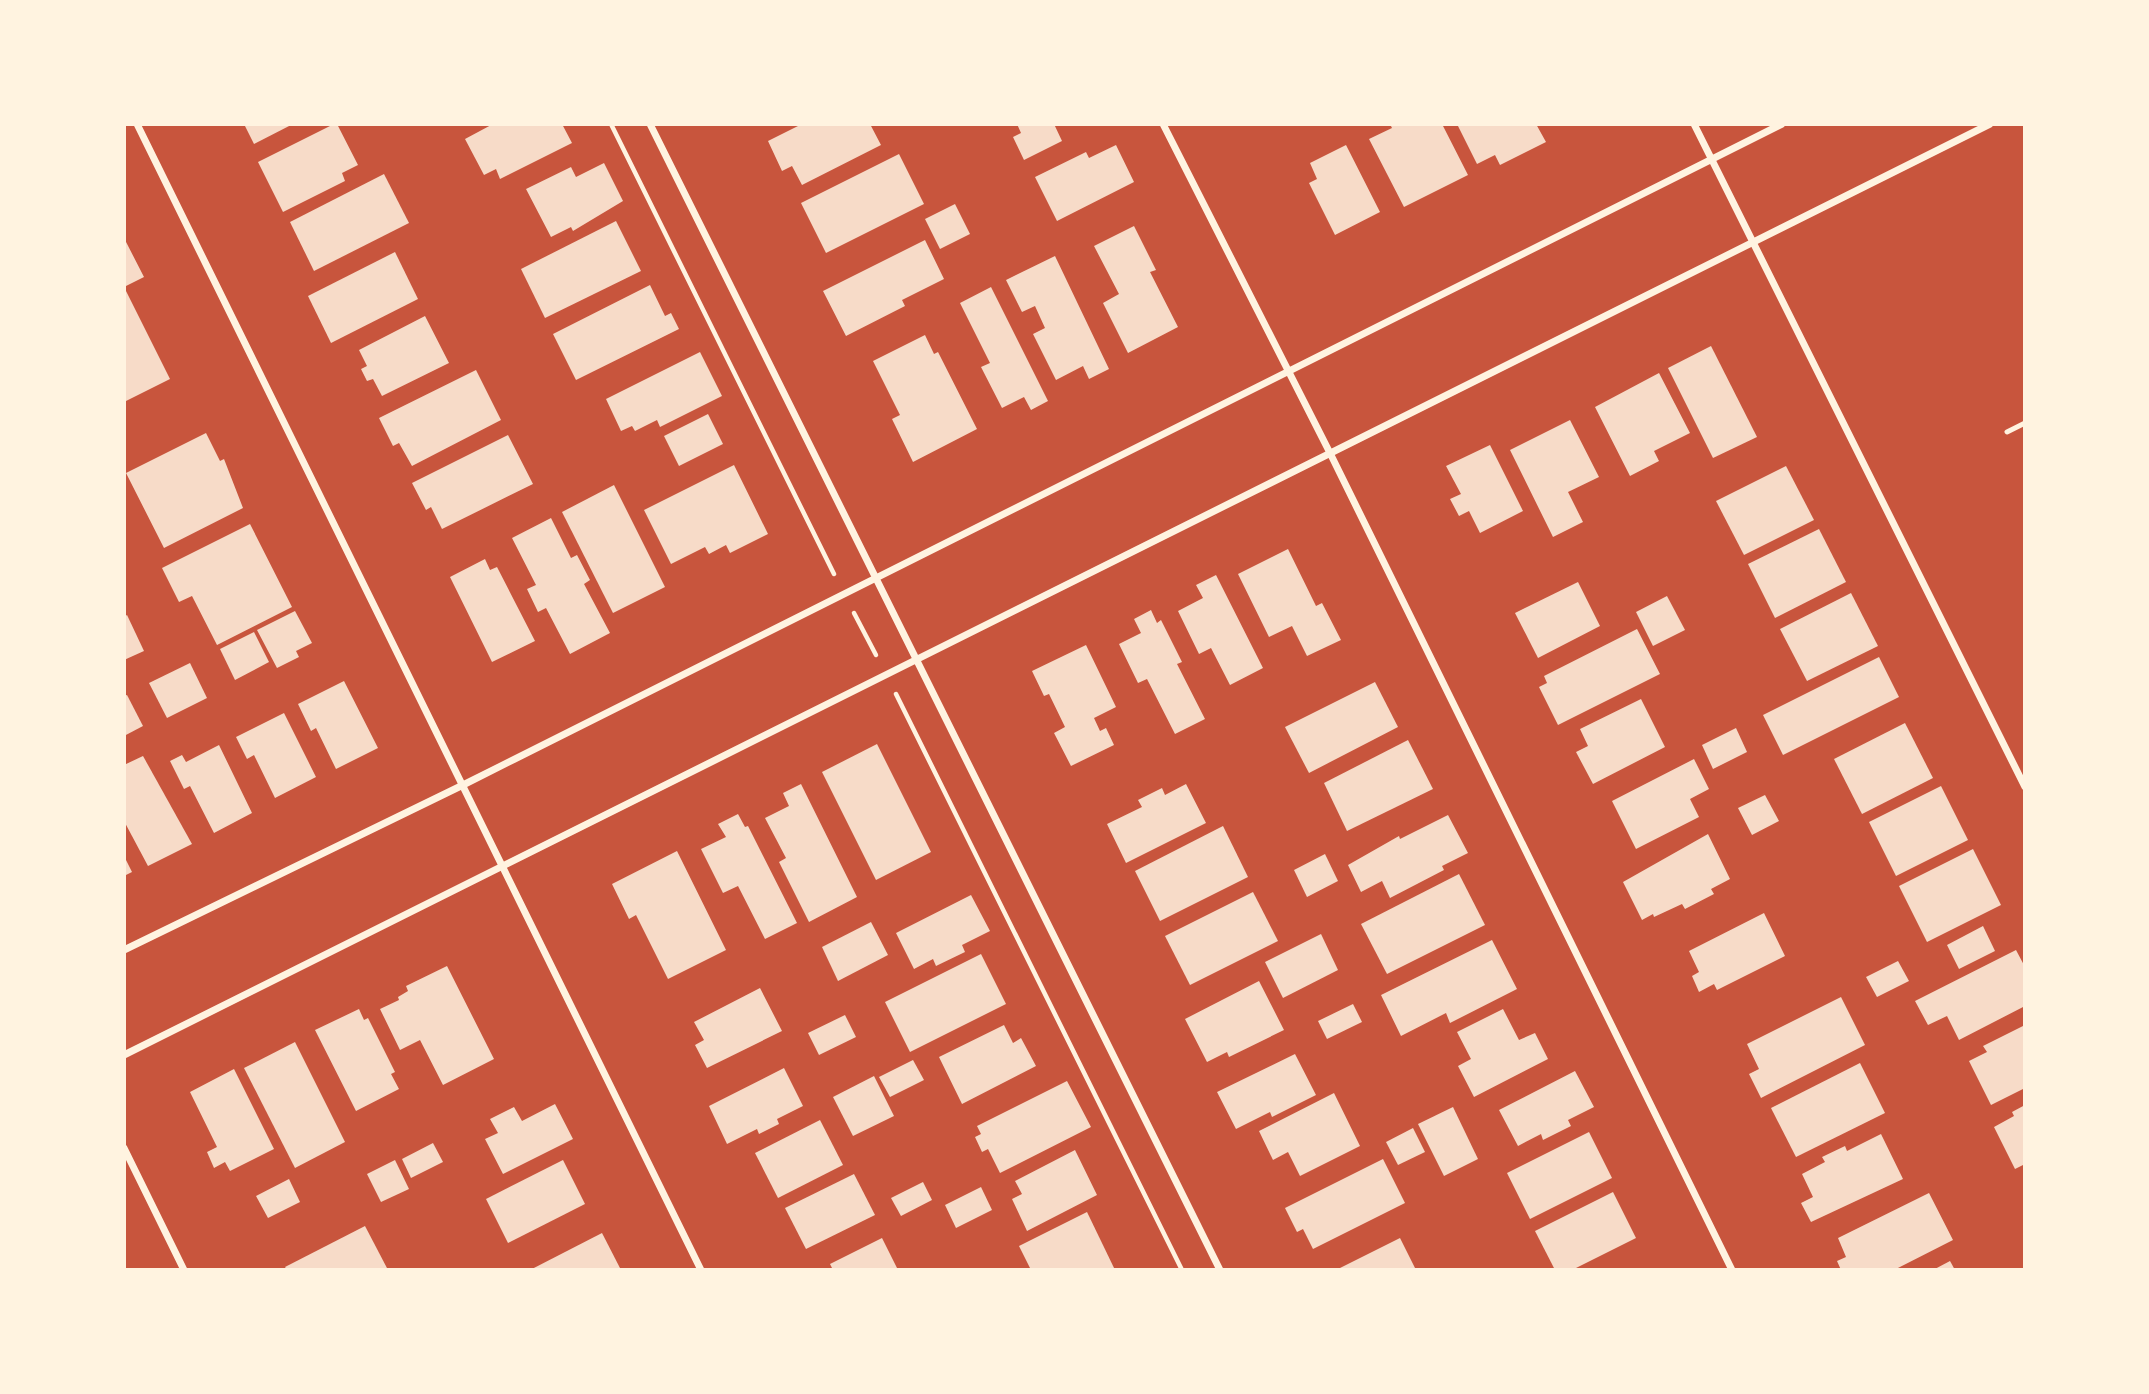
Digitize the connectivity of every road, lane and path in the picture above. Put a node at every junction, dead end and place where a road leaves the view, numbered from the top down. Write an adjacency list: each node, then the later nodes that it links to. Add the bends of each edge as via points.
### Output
1 (136, 124): 15 (street)
2 (650, 124): 13 (street)
3 (1163, 124): 9 (street)
4 (1694, 124): 7 (street)
5 (1782, 124): 7 (street)
6 (1990, 124): 8 (street)
7 (1712, 160): 8 (street); 9 (street)
8 (1753, 243): 12 (street); 16 (street)
9 (1288, 370): 12 (street); 13 (street)
10 (2025, 422): 11 (lane)
11 (2007, 432)
12 (1330, 453): 14 (street); 24 (street)
13 (874, 578): 14 (street); 15 (street)
14 (916, 660): 17 (street); 23 (street)
15 (461, 786): 17 (street); 18 (street)
16 (2025, 787)
17 (503, 866): 19 (street); 22 (street)
18 (124, 950)
19 (124, 1055)
20 (124, 1148): 21 (street)
21 (184, 1270)
22 (701, 1270)
23 (1220, 1270)
24 (1732, 1270)

